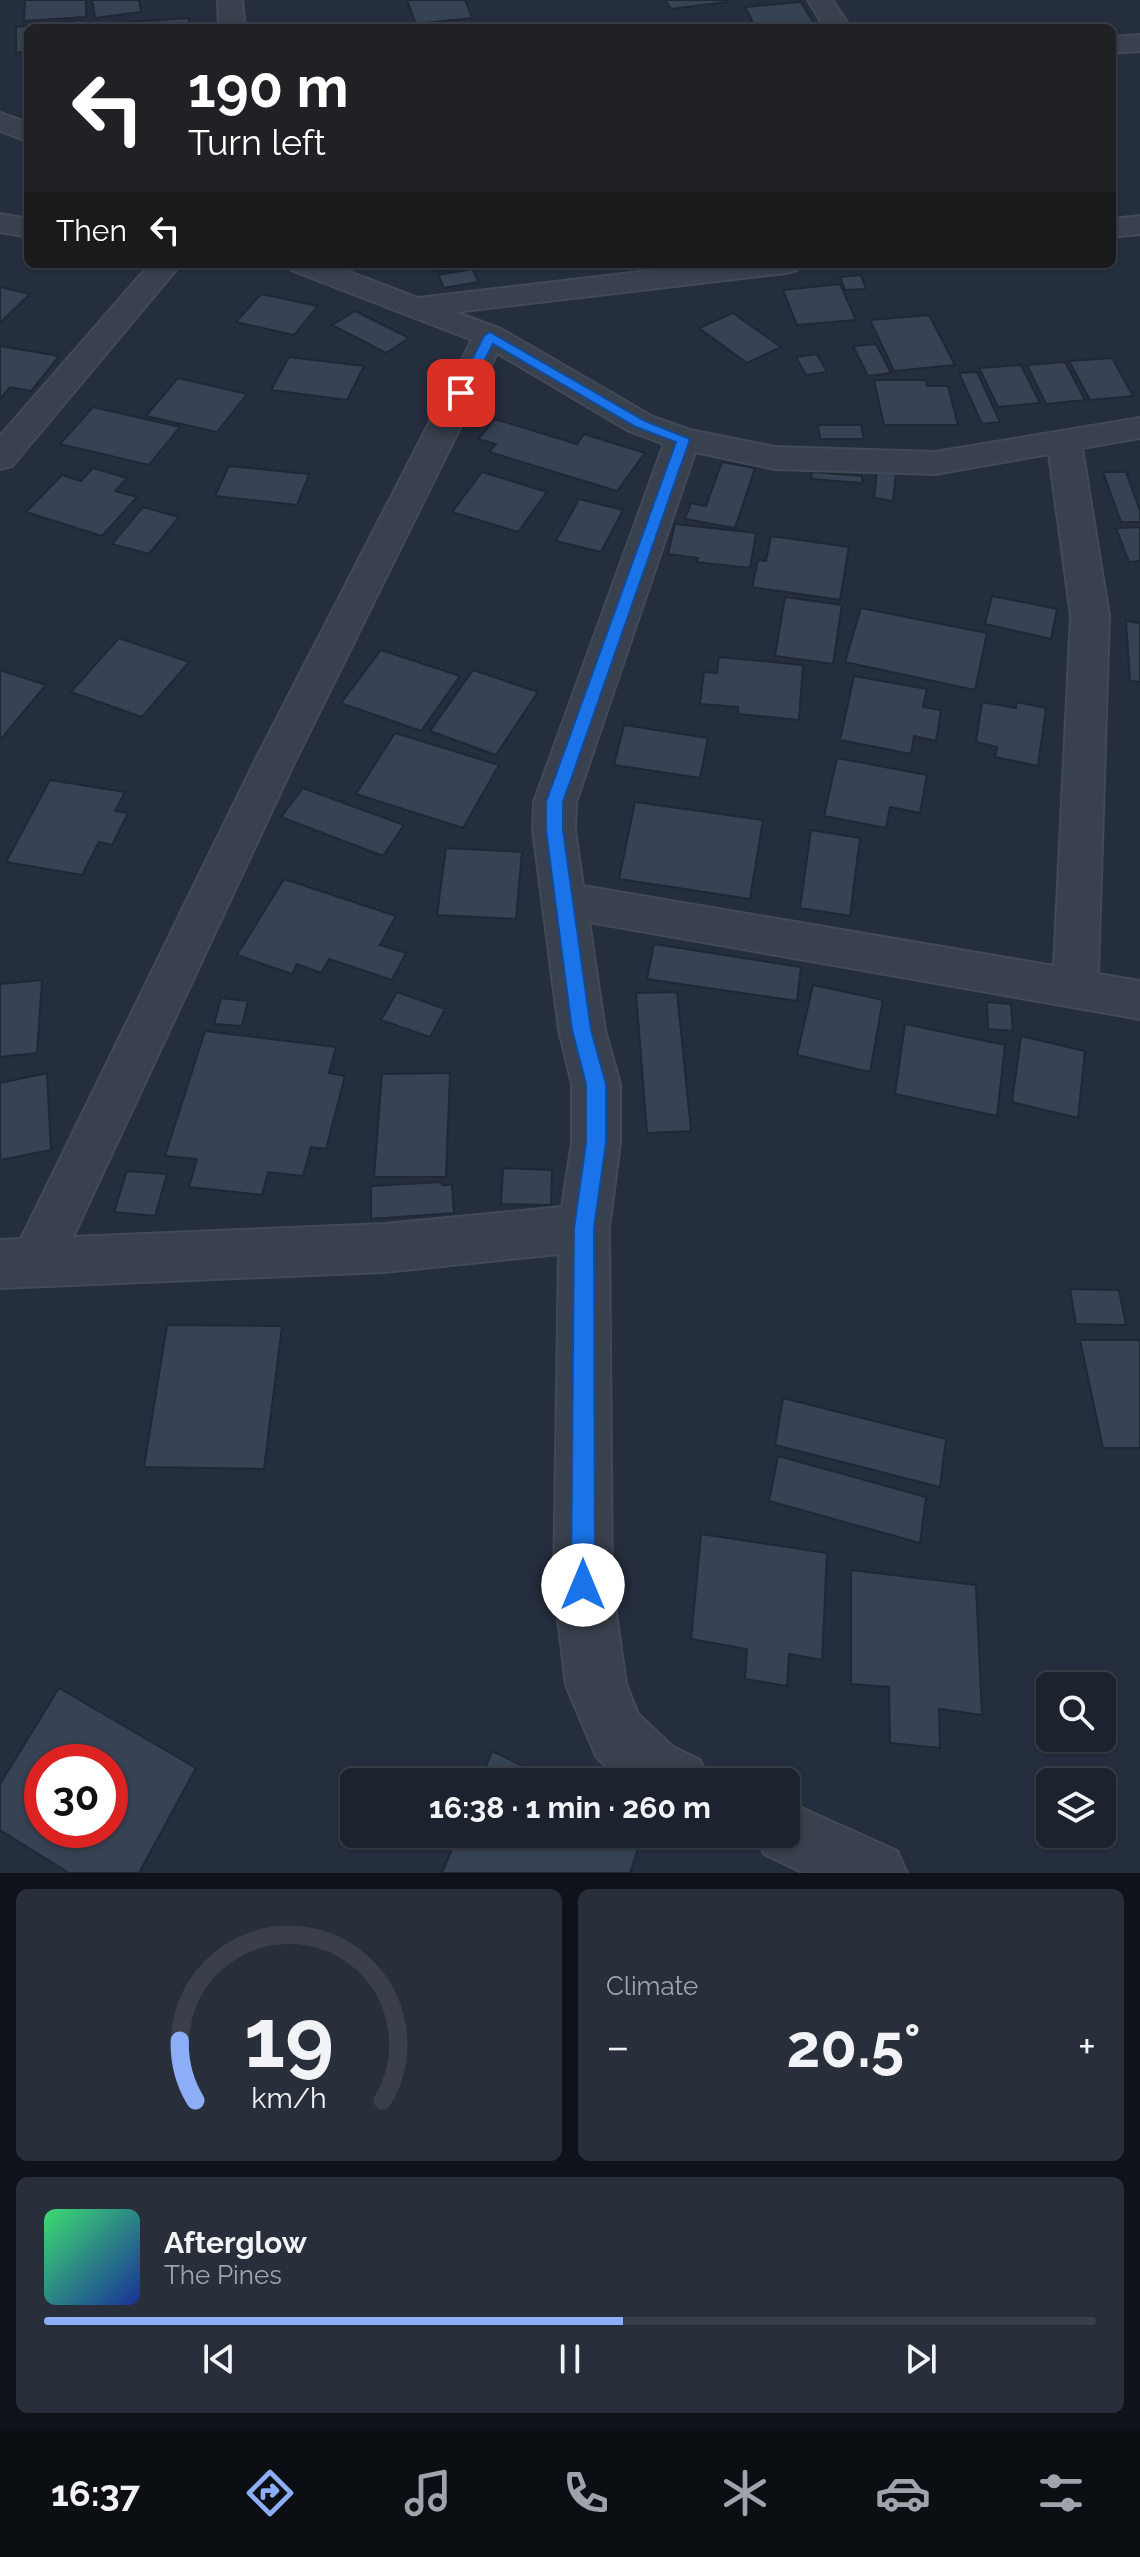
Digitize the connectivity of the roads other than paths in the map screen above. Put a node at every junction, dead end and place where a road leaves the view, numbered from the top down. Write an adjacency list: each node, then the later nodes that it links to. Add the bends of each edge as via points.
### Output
1 (230, 0): 3 (street)
2 (820, 0): 4 (street)
3 (232, 24)
4 (835, 24)
5 (1140, 43): 6 (street)
6 (1116, 45)
7 (0, 223): 9 (street)
8 (1140, 225): 10 (street)
9 (24, 227)
10 (1116, 228)
11 (163, 268): 19 (street)
12 (312, 268): 14 (street)
13 (751, 268): 14 (street)
14 (414, 307): 15 (street)
15 (490, 336): 17 (street, via 641,424); 24 (street)
16 (1140, 428): 18 (street)
17 (683, 439): 18 (street, via 775,458 935,463); 20 (street, via 555,802)
18 (1064, 441): 21 (street, via 1090,616)
19 (0, 458)
20 (565, 900): 21 (street); 23 (street, via 582,1030 596,1084 596,1143)
21 (1075, 989): 22 (street)
22 (1140, 1000)
23 (584, 1228): 24 (street, via 384,1248); 25 (street, via 583,1585 596,1685 617,1735)
24 (18, 1263)
25 (650, 1768)
26 (800, 1838): 27 (street)
27 (875, 1873)

